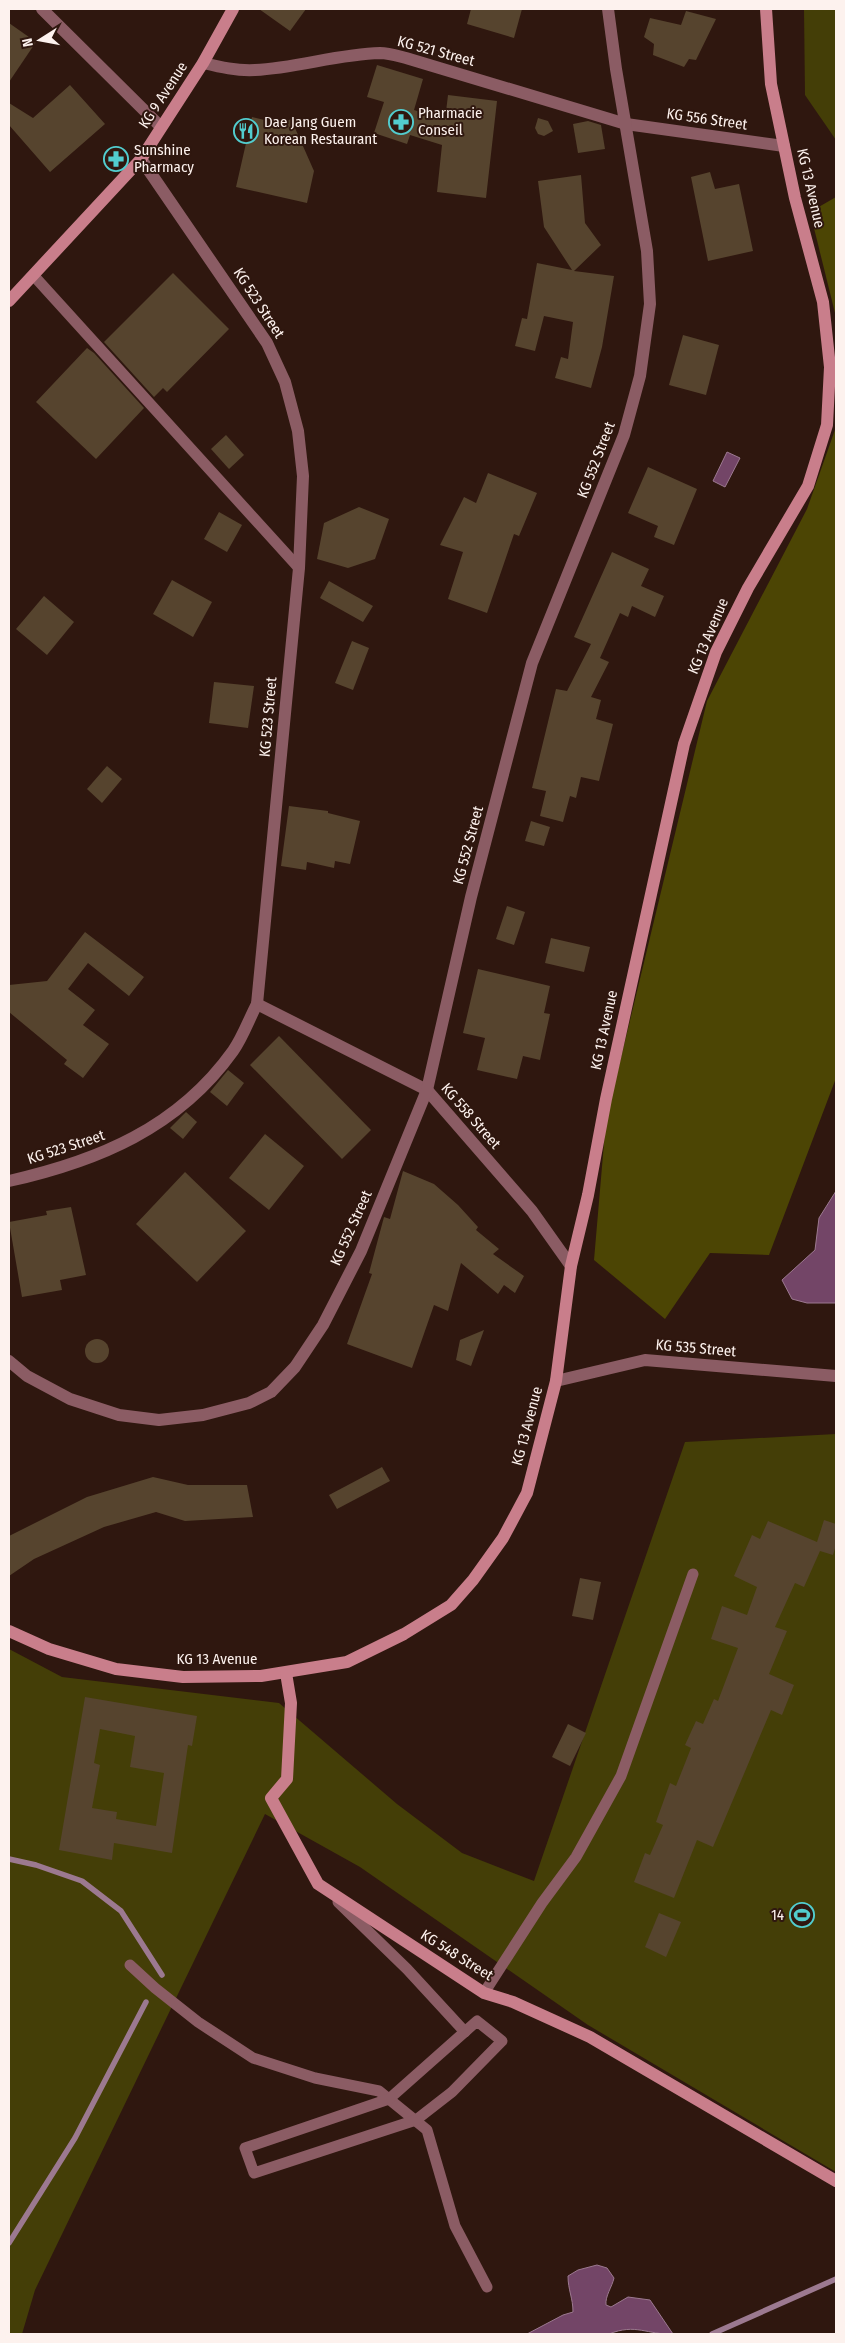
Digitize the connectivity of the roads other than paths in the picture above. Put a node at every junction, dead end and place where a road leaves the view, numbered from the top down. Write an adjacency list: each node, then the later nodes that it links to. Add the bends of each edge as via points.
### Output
1 (42, 9): 7 (street)
2 (233, 9): 5 (street, KG 9 Avenue)
3 (608, 9): 6 (street, KG 552 Street)
4 (766, 9): 8 (street, KG 13 Avenue, via 771,84)
5 (202, 63): 6 (street, KG 521 Street, via 254,71 382,53); 7 (street, KG 9 Avenue)
6 (626, 124): 8 (street, KG 556 Street); 14 (street, KG 552 Street, via 647,251 650,304 640,376 624,435 532,663 471,897)
7 (161, 127): 9 (street, KG 9 Avenue)
8 (784, 146): 16 (street, KG 13 Avenue, via 794,198 823,302 830,367 827,424 808,486 748,588 716,652 684,744)
9 (141, 159): 10 (street, KG 9 Avenue); 12 (street, KG 523 Street, via 268,342 285,382 298,431 303,476)
10 (34, 276): 11 (street, KG 9 Avenue); 12 (lane)
11 (9, 301)
12 (299, 568): 13 (street, KG 523 Street)
13 (257, 1004): 14 (street, KG 558 Street); 15 (street, KG 523 Street, via 233,1050 198,1090 165,1120 92,1158)
14 (427, 1090): 16 (street, KG 558 Street, via 532,1211); 17 (street, KG 552 Street, via 361,1251 323,1325 296,1367 271,1392 249,1403 203,1415 150,1419 118,1415 70,1399 27,1376)
15 (9, 1181)
16 (571, 1266): 19 (street, KG 13 Avenue)
17 (9, 1361)
18 (836, 1376): 19 (street, KG 535 Street, via 644,1360)
19 (556, 1381): 22 (street, KG 13 Avenue, via 527,1493 503,1538 451,1605 404,1634 347,1662)
20 (693, 1574): 25 (lane, via 621,1776 576,1857)
21 (9, 1631): 22 (street, KG 13 Avenue, via 48,1649 116,1669 183,1677)
22 (286, 1673): 23 (street, KG 548 Street, via 291,1703 287,1779 272,1798)
23 (318, 1884): 25 (street, KG 548 Street); 26 (lane, via 356,1918)
24 (130, 1965): 27 (lane, via 191,2016 253,2058 315,2078 379,2091)
25 (484, 1993): 29 (street, KG 548 Street, via 513,2002 590,2037)
26 (466, 2032): 27 (lane); 28 (lane, via 477,2021 502,2041 452,2092)
27 (389, 2099): 28 (lane); 28 (lane, via 246,2148 254,2173)
28 (416, 2120): 30 (lane, via 427,2130 455,2226)
29 (836, 2181)
30 (487, 2287)

